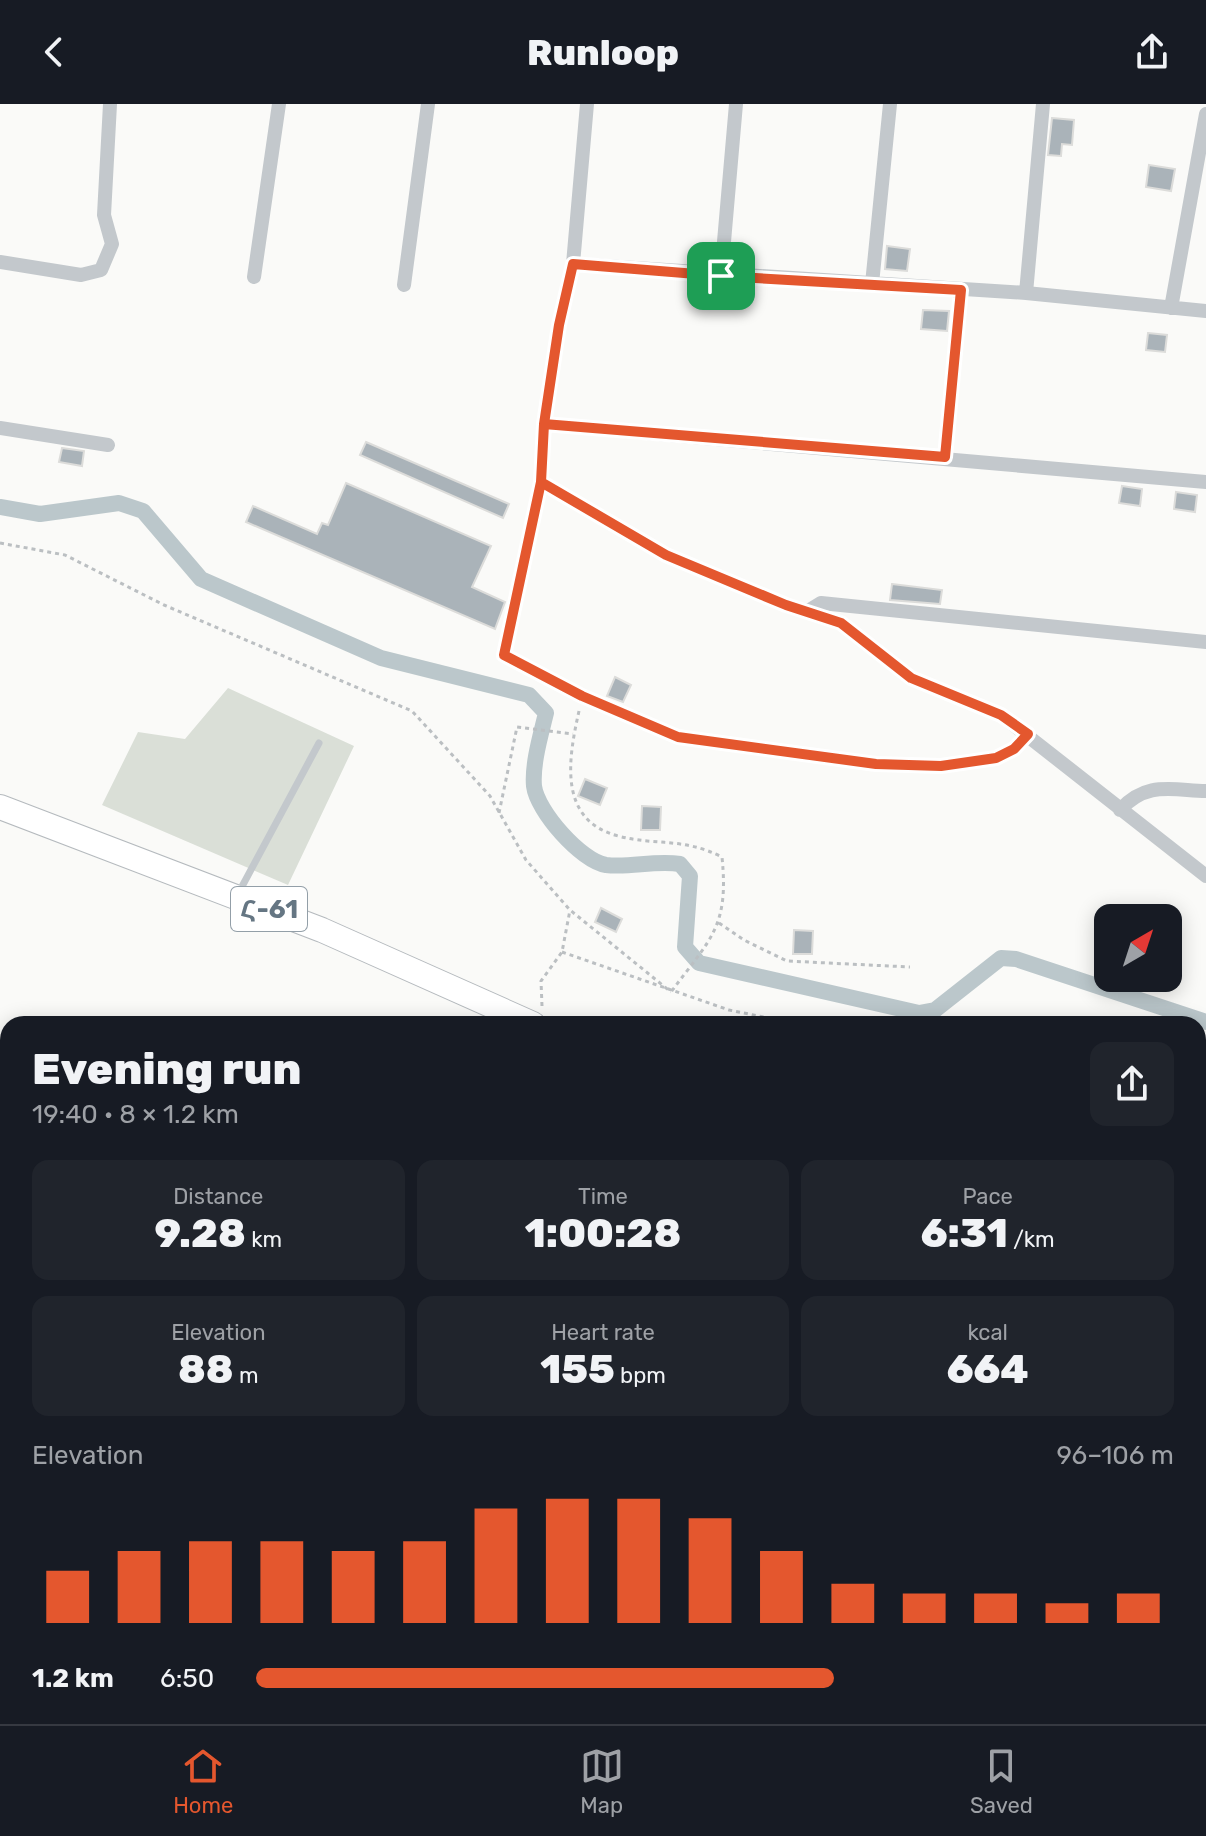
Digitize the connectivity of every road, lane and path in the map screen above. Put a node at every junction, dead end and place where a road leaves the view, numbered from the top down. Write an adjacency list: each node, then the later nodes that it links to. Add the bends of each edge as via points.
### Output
1 (110, 104): 9 (street, via 104,215 112,244 101,270 81,275)
2 (279, 104): 12 (street)
3 (428, 104): 14 (street)
4 (587, 104): 10 (street)
5 (736, 104): 11 (street)
6 (890, 104): 13 (street)
7 (1043, 104): 16 (street)
8 (1206, 114): 17 (street)
9 (0, 262)
10 (573, 264): 11 (street); 19 (street)
11 (721, 276): 13 (street)
12 (254, 277)
13 (872, 284): 15 (street)
14 (404, 285)
15 (961, 290): 16 (street); 22 (street)
16 (1026, 293): 17 (street)
17 (1171, 308): 18 (street)
18 (1206, 311)
19 (544, 424): 22 (street); 23 (street)
20 (0, 428): 21 (street)
21 (108, 445)
22 (945, 457): 24 (street)
23 (541, 482): 26 (street, via 666,555); 28 (street, via 504,655)
24 (1206, 482)
25 (0, 543): 35 (path, via 65,555 164,605 412,711 490,796)
26 (808, 611): 27 (street, via 821,603); 29 (street, via 841,623 911,678 1001,715)
27 (1206, 642)
28 (582, 696): 29 (street, via 678,737 876,764 941,766 996,758); 30 (path)
29 (1028, 734): 34 (street)
30 (574, 735): 35 (path, via 517,727); 39 (path, via 570,793 591,825 620,837 700,846 722,857 726,896)
31 (319, 743): 37 (lane)
32 (1206, 791): 34 (street, via 1147,789)
33 (0, 807): 37 (main road, Հ-61)
34 (1120, 810): 36 (street)
35 (499, 813): 38 (path, via 526,860)
36 (1206, 876)
37 (237, 896): 43 (main road, Հ-61)
38 (570, 910): 40 (path); 42 (path)
39 (719, 923): 41 (path, via 787,961); 42 (path)
40 (562, 952): 42 (path); 44 (path, via 541,981)
41 (910, 967)
42 (671, 992): 45 (path)
43 (536, 1016)
44 (538, 1016)
45 (759, 1016)

